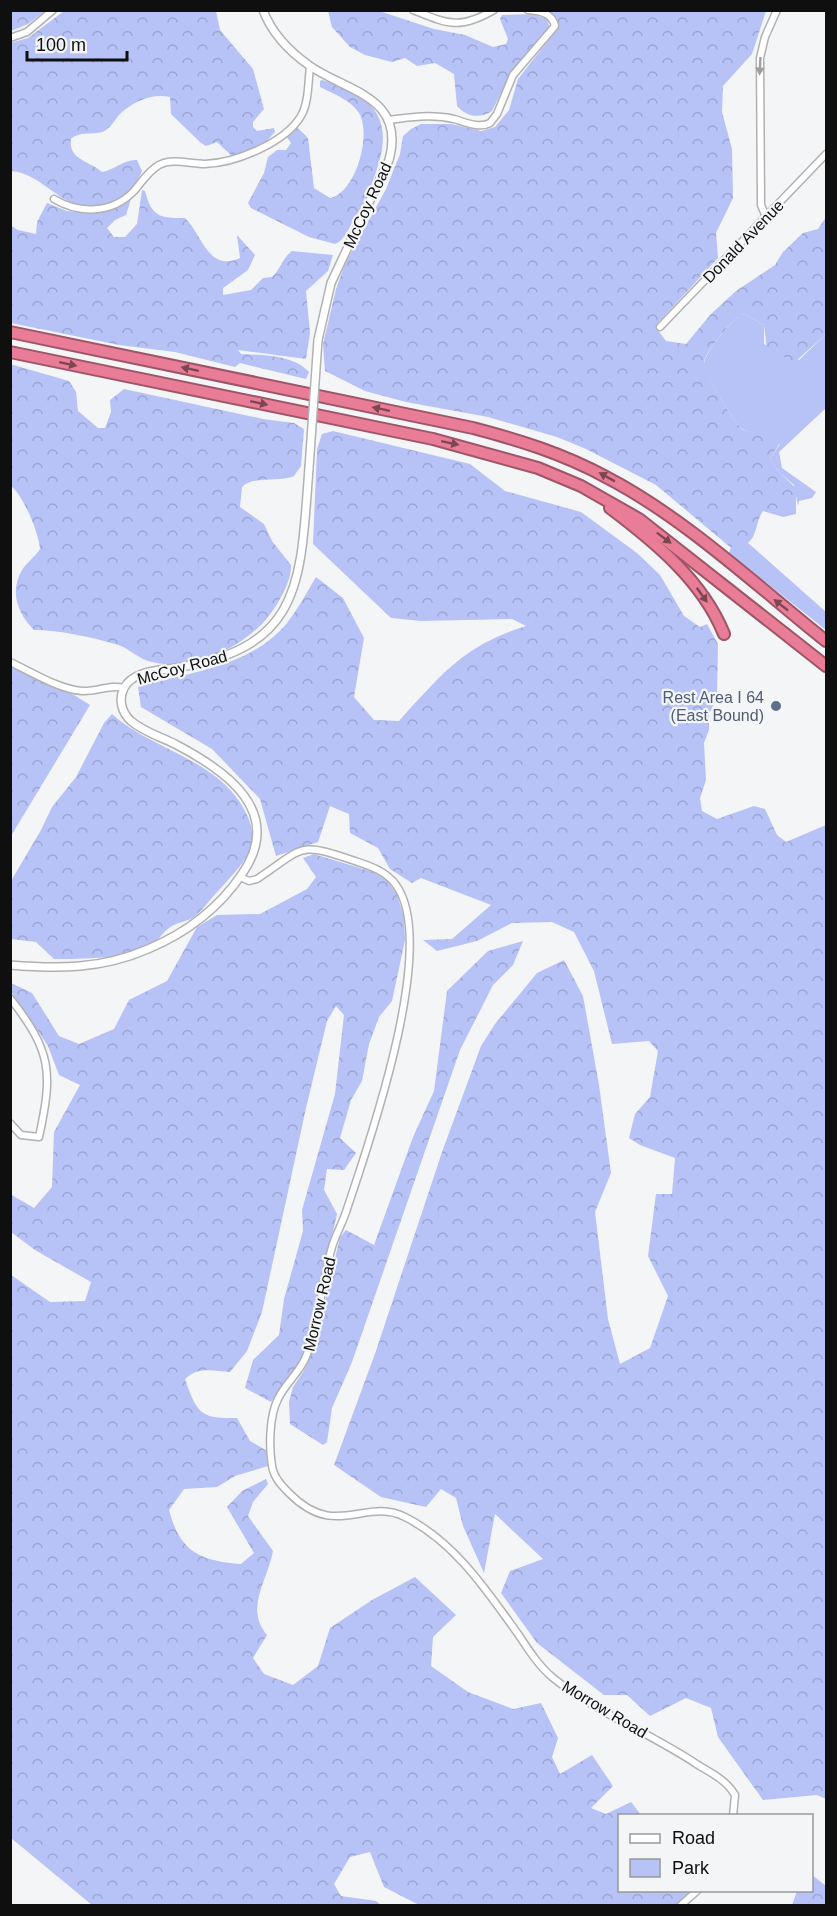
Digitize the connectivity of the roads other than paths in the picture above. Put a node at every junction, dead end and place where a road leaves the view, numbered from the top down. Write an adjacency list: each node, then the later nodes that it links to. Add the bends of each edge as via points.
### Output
1 (53, 10): 7 (street, via 27,32)
2 (263, 10): 8 (street, via 274,32)
3 (413, 10): 4 (street, via 439,22 457,24 477,21)
4 (494, 10)
5 (528, 10): 9 (street, via 546,14 555,26 513,75 490,123 419,116)
6 (777, 10): 12 (street, one-way to 12, via 765,37 759,71 761,205)
7 (10, 38)
8 (310, 67): 9 (street, via 368,96); 11 (street, via 301,116 257,152 206,164 159,165 128,197 109,207 78,209)
9 (388, 120): 21 (street, McCoy Road, bridge, via 392,144 389,160 335,272 318,334 301,565 293,592 278,618 234,653 211,662 141,674)
10 (826, 154): 12 (street, Donald Avenue)
11 (54, 199)
12 (766, 216): 13 (street, Donald Avenue)
13 (660, 327)
14 (10, 332): 18 (highway, one-way to 14, via 656,508 608,477 545,450 472,428)
15 (10, 352): 16 (highway, one-way to 16, via 464,446 538,468)
16 (581, 486): 17 (highway, one-way to 17, via 675,564 706,601); 20 (highway, one-way to 20, via 664,538)
17 (724, 634)
18 (826, 641)
19 (10, 662): 21 (street, via 72,690)
20 (826, 666)
21 (124, 688): 22 (street, McCoy Road, via 121,703 129,719 198,757 250,802 259,835 255,852)
22 (240, 878): 23 (street, McCoy Road, via 196,922 130,957 87,967); 26 (street, Morrow Road, via 257,879 303,849 325,850 372,867 394,882 406,911 409,933 404,1002 384,1087 332,1247 306,1358 279,1396 274,1410 272,1464 277,1479 297,1501 319,1515 337,1518 391,1513 419,1526 470,1569 548,1673 725,1783 735,1795)
23 (10, 965)
24 (10, 998): 25 (street, via 36,1033 48,1070 39,1137 21,1135)
25 (10, 1123)
26 (733, 1814)
27 (696, 1892): 28 (street)
28 (680, 1905)

